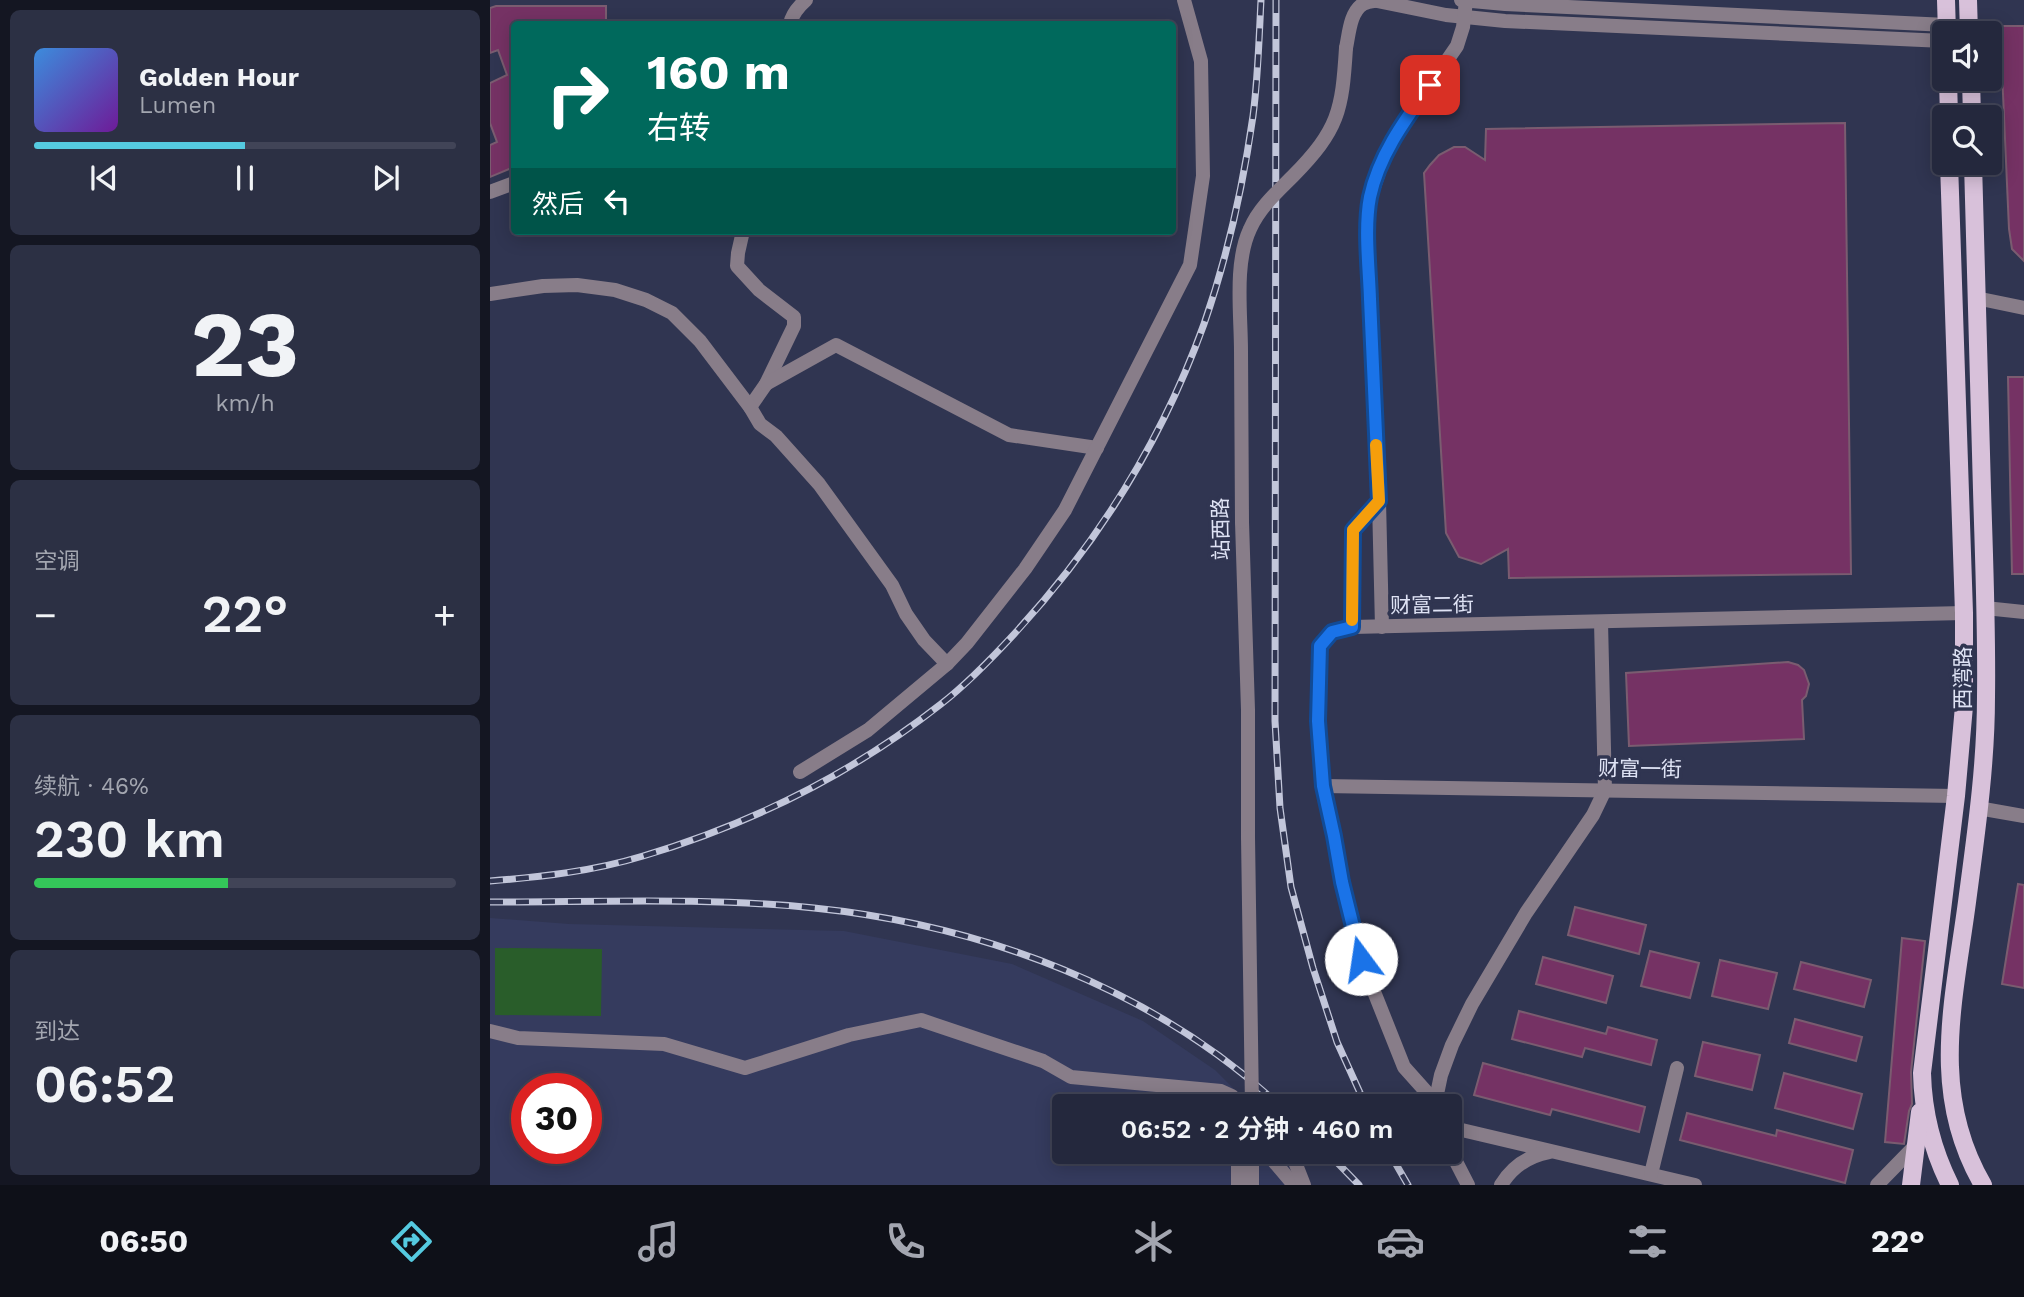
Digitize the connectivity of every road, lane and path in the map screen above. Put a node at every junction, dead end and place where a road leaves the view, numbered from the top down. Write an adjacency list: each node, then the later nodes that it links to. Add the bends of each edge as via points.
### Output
1 (806, 0): 8 (street)
2 (1184, 0): 23 (street, via 1201,61 1203,176 1190,265)
3 (1464, 0): 7 (street); 11 (street, 站西路)
4 (1946, 0): 9 (main road)
5 (1968, 0): 10 (main road)
6 (1378, 1): 7 (street, 站西路); 41 (street, 站西路, bridge, via 1360,5 1350,25 1341,104 1334,124 1311,157 1258,215 1244,248 1240,299 1242,522)
7 (1464, 17): 12 (street, 站西路, via 1753,33); 24 (street, via 1457,46 1393,139 1370,199)
8 (790, 21)
9 (1946, 21)
10 (1968, 21)
11 (1932, 32)
12 (1932, 33)
13 (1949, 175): 27 (main road, 西湾路)
14 (1973, 175): 19 (main road, 西湾路)
15 (511, 184): 16 (street)
16 (490, 192)
17 (742, 235): 21 (street, via 737,266 794,317)
18 (490, 295): 22 (street, via 577,285 646,300 672,313 700,341)
19 (1976, 298): 20 (street); 25 (main road, 西湾路)
20 (2024, 308)
21 (766, 384): 22 (street); 23 (street, via 836,345 1009,435)
22 (750, 407): 31 (street, via 760,424 827,494 892,585 924,640)
23 (1097, 448): 31 (street, via 1065,510 1025,569)
24 (1379, 501): 29 (street, via 1353,530); 30 (street)
25 (1985, 608): 26 (street); 36 (main road, 西湾路, via 1986,699)
26 (2024, 612)
27 (1964, 613): 28 (street, 财富二街); 35 (main road, 西湾路, via 1964,706)
28 (1601, 622): 30 (street, 财富二街); 34 (street)
29 (1352, 627): 30 (street, 财富二街); 33 (street, via 1332,632 1320,646 1318,721)
30 (1382, 627)
31 (947, 664): 32 (street, via 867,730)
32 (800, 772)
33 (1323, 786): 34 (street, 财富一街); 42 (street, via 1361,959 1404,1067)
34 (1605, 790): 35 (street, 财富一街); 43 (street, via 1472,1004 1452,1045)
35 (1956, 796): 44 (main road, 西湾路, via 1924,1048)
36 (1978, 808): 37 (street); 64 (main road, 西湾路, via 1949,1074 1962,1145)
37 (2024, 816)
38 (490, 1031): 40 (street, via 518,1038 664,1044 745,1068 849,1035 921,1020 1043,1061 1071,1077)
39 (1677, 1068): 53 (street)
40 (1228, 1094)
41 (1252, 1094)
42 (1428, 1094)
43 (1437, 1094)
44 (1923, 1095): 46 (main road); 63 (main road, 西湾路, via 1928,1129)
45 (1462, 1130): 47 (street)
46 (1916, 1144): 61 (street); 62 (main road)
47 (1554, 1151): 53 (street); 59 (street, via 1526,1159)
48 (1238, 1164): 54 (street)
49 (1252, 1164): 55 (street)
50 (1276, 1164): 56 (street)
51 (1296, 1164): 57 (street)
52 (1457, 1164): 58 (street)
53 (1651, 1174): 60 (street)
54 (1238, 1185)
55 (1252, 1185)
56 (1294, 1185)
57 (1304, 1185)
58 (1468, 1185)
59 (1501, 1185)
60 (1695, 1185)
61 (1877, 1185)
62 (1911, 1185)
63 (1950, 1185)
64 (1983, 1185)

